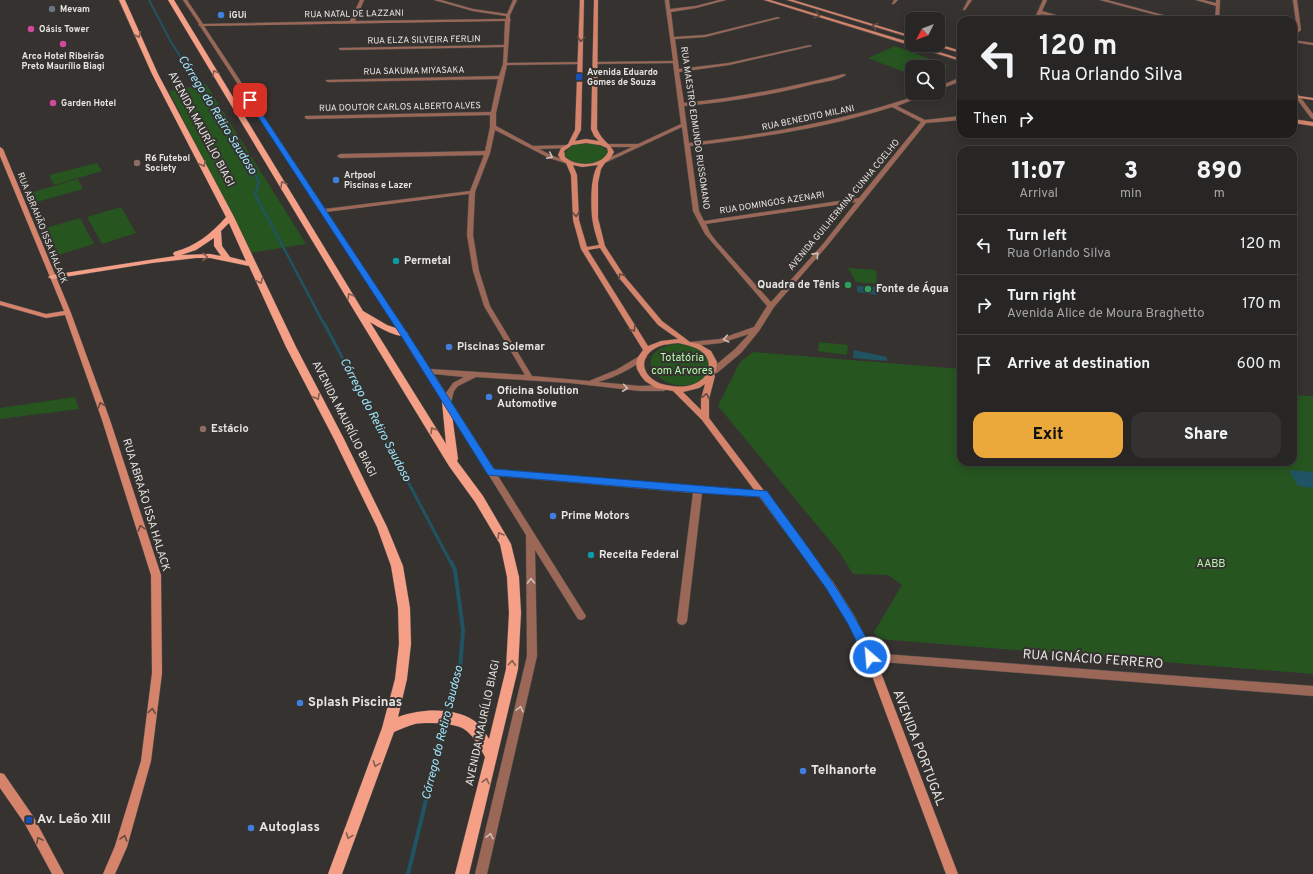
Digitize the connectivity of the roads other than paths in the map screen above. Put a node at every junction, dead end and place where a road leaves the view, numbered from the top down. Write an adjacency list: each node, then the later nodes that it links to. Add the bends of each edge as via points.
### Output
1 (122, 0): 89 (main road, AVENIDA MAURÍLIO BIAGI, one-way to 89, via 155,74)
2 (171, 0): 101 (main road, AVENIDA MAURÍLIO BIAGI, one-way to 2)
3 (185, 0): 33 (street)
4 (362, 0): 32 (street)
5 (436, 0): 22 (street)
6 (515, 0): 29 (street)
7 (582, 0): 34 (street)
8 (596, 0): 35 (street)
9 (667, 0): 23 (street, RUA MAESTRO EDMUNDO RUSSOMANO)
10 (724, 0): 23 (street)
11 (766, 0): 20 (street)
12 (789, 0): 19 (street)
13 (970, 0): 21 (street)
14 (1045, 0): 24 (street)
15 (1102, 0): 27 (street)
16 (1198, 0): 18 (street)
17 (1295, 0): 36 (street, via 1299,30)
18 (1217, 2): 28 (street)
19 (798, 3): 20 (street); 37 (street, one-way to 19)
20 (789, 7): 47 (street, one-way to 47)
21 (964, 9)
22 (473, 10): 29 (street); 31 (street)
23 (668, 11): 38 (street, RUA MAESTRO EDMUNDO RUSSOMANO)
24 (1039, 12): 25 (street); 26 (street)
25 (1038, 16)
26 (1055, 16)
27 (1164, 16)
28 (1217, 16)
29 (509, 17): 31 (street, RUA NATAL DE LAZZANI); 41 (street)
30 (778, 18): 38 (street, via 712,34)
31 (463, 20): 32 (street, RUA NATAL DE LAZZANI)
32 (352, 22): 33 (street, RUA NATAL DE LAZZANI)
33 (200, 25): 88 (street)
34 (582, 26): 35 (street); 50 (street, one-way to 50)
35 (596, 26): 51 (street)
36 (1297, 32)
37 (905, 35)
38 (673, 38): 49 (street, RUA MAESTRO EDMUNDO RUSSOMANO)
39 (1297, 42): 40 (street)
40 (1313, 44)
41 (506, 46): 44 (street, RUA ELZA SILVEIRA FERLIN); 52 (street)
42 (810, 46): 53 (street, via 729,64)
43 (945, 47): 45 (street)
44 (341, 49)
45 (957, 51)
46 (957, 54): 47 (street)
47 (950, 57): 48 (street)
48 (957, 59)
49 (676, 62): 51 (street); 53 (street, RUA MAESTRO EDMUNDO RUSSOMANO)
50 (580, 63): 52 (street); 63 (street)
51 (595, 63): 64 (street)
52 (505, 64): 55 (street)
53 (677, 71): 65 (street, RUA MAESTRO EDMUNDO RUSSOMANO)
54 (844, 75): 65 (street, via 748,98)
55 (501, 77): 56 (street, RUA SAKUMA MIYASAKA); 67 (street)
56 (328, 81)
57 (957, 81): 58 (street)
58 (945, 86)
59 (1297, 96): 61 (street)
60 (1297, 98): 69 (street)
61 (1313, 99)
62 (910, 100): 66 (street, RUA BENEDITO MILANI)
63 (579, 104): 64 (street); 77 (street, via 578,130)
64 (594, 104): 76 (street, via 594,129)
65 (682, 105): 73 (street, RUA MAESTRO EDMUNDO RUSSOMANO)
66 (893, 106): 71 (street); 79 (street, RUA BENEDITO MILANI, via 794,131)
67 (493, 113): 68 (street, RUA DOUTOR CARLOS ALBERTO ALVES); 75 (street)
68 (307, 117)
69 (1313, 117)
70 (957, 118): 71 (street)
71 (924, 122): 87 (street, AVENIDA GUILHERMINA CUNHA COELHO)
72 (1297, 122): 74 (street)
73 (685, 124): 78 (street); 79 (street, RUA MAESTRO EDMUNDO RUSSOMANO)
74 (1313, 124)
75 (493, 127): 80 (street); 82 (street)
76 (605, 144): 77 (street, via 586,141); 78 (street); 85 (street, via 612,154)
77 (569, 145): 80 (street); 84 (street, via 562,152 562,156)
78 (641, 145): 85 (street)
79 (687, 145): 90 (street, RUA MAESTRO EDMUNDO RUSSOMANO, via 696,211)
80 (533, 147): 84 (street, one-way to 84, via 558,160)
81 (0, 149): 97 (street, RUA ABRAHÃO ISSA HALACK)
82 (487, 153): 83 (street); 86 (street)
83 (340, 156)
84 (569, 162): 85 (street, via 580,165); 93 (street, one-way to 93, via 574,175 576,220)
85 (603, 162): 92 (street, via 598,169 595,183 596,218)
86 (472, 192): 88 (street); 109 (street, via 470,235 476,271 487,306)
87 (858, 202): 90 (street, RUA DOMINGOS AZENARI, via 843,201); 99 (street, AVENIDA GUILHERMINA CUNHA COELHO, one-way to 87, via 825,245)
88 (324, 211): 103 (street)
89 (230, 217): 91 (main road); 96 (main road, AVENIDA MAURÍLIO BIAGI)
90 (703, 223): 99 (street, RUA MAESTRO EDMUNDO RUSSOMANO, via 715,244)
91 (218, 232): 94 (main road, via 218,246); 95 (main road, via 193,248)
92 (602, 246): 93 (street); 104 (street, one-way to 92, via 660,323 622,278)
93 (584, 249): 105 (street, one-way to 105)
94 (227, 259): 95 (main road, one-way to 94, via 196,256); 96 (main road)
95 (152, 261): 97 (main road)
96 (252, 264): 124 (main road, AVENIDA MAURÍLIO BIAGI, one-way to 124, via 382,527 396,566 404,608 405,644 401,679)
97 (52, 277): 100 (street, RUA ABRAHÃO ISSA HALACK)
98 (0, 303): 100 (street, via 46,316)
99 (771, 306): 102 (street, AVENIDA GUILHERMINA CUNHA COELHO)
100 (68, 312): 128 (street, RUA ABRAÃO ISSA HALACK, one-way to 100, via 121,847 146,761 157,673 156,575)
101 (359, 312): 103 (main road, via 384,327); 115 (main road, AVENIDA MAURÍLIO BIAGI, one-way to 101)
102 (757, 329): 104 (street, one-way to 104, via 721,341); 107 (street, AVENIDA GUILHERMINA CUNHA COELHO, via 738,351)
103 (404, 334): 106 (street)
104 (690, 343): 105 (street, via 674,341 660,344); 107 (street, via 703,348 710,355 714,362)
105 (645, 353): 110 (street, via 617,373); 111 (street, via 640,363 641,371 654,384)
106 (428, 371): 108 (street); 113 (street)
107 (713, 373): 112 (street, via 697,386); 114 (street, one-way to 107, via 705,399)
108 (474, 376): 109 (street); 113 (street, via 454,386 449,391)
109 (530, 378): 110 (street)
110 (586, 382): 111 (street, one-way to 111, via 634,389)
111 (664, 388): 112 (street)
112 (676, 390): 114 (street, AVENIDA PORTUGAL)
113 (447, 402): 115 (main road); 116 (street)
114 (705, 418): 118 (street, AVENIDA PORTUGAL)
115 (453, 463): 125 (main road, AVENIDA MAURÍLIO BIAGI, one-way to 115, via 512,669 515,613 513,577 505,544 479,499)
116 (491, 472): 117 (street); 119 (street)
117 (698, 490): 118 (street); 121 (street)
118 (763, 494): 122 (street, AVENIDA PORTUGAL, via 830,585 852,620)
119 (530, 535): 120 (street); 131 (street, one-way to 119, via 532,656)
120 (581, 616)
121 (682, 620)
122 (870, 657): 123 (street, RUA IGNÁCIO FERRERO); 132 (street, AVENIDA PORTUGAL)
123 (1313, 691)
124 (389, 728): 125 (main road, via 421,717 462,720 479,734); 129 (main road, AVENIDA MAURÍLIO BIAGI, one-way to 129)
125 (492, 756): 130 (main road, AVENIDA MAURÍLIO BIAGI, one-way to 125)
126 (0, 778): 127 (street, one-way to 126, via 29,820)
127 (58, 874)
128 (109, 874)
129 (335, 874)
130 (462, 874)
131 (481, 874)
132 (952, 874)

